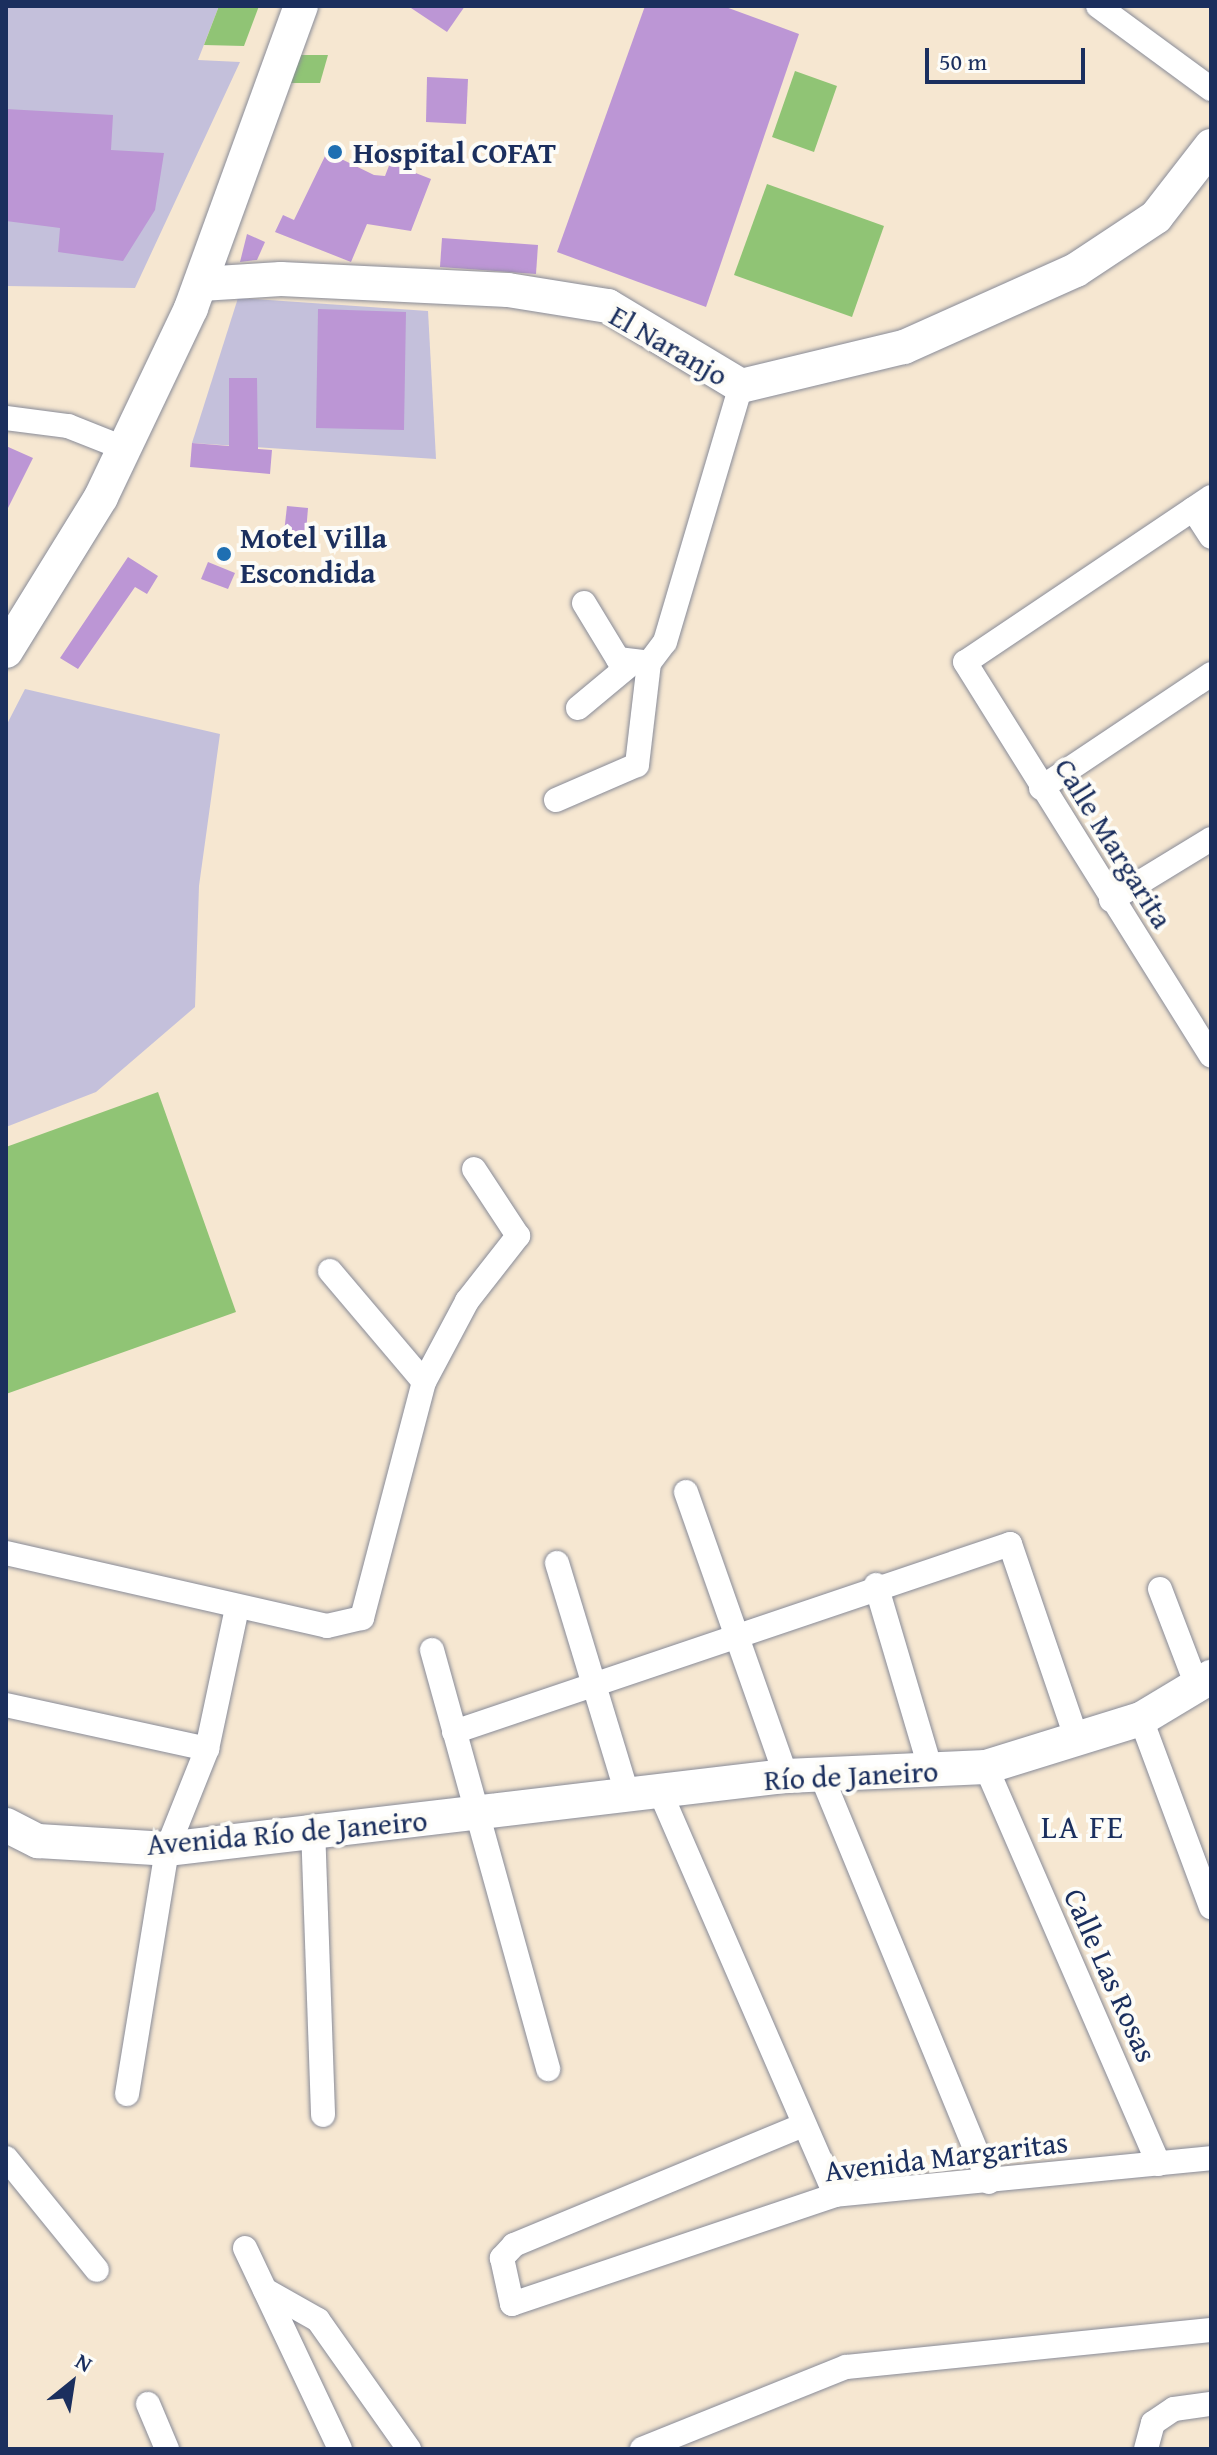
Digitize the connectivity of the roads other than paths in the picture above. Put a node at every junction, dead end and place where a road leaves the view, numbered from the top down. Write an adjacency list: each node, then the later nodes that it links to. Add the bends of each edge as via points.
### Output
1 (301, 6): 5 (street)
2 (1098, 6): 3 (street)
3 (1211, 89)
4 (1211, 146): 6 (street, El Naranjo, via 1156,217 1076,270 904,347)
5 (201, 284): 6 (street, El Naranjo, via 281,279 508,290 608,306); 8 (street)
6 (741, 386): 13 (street, via 665,642)
7 (6, 418): 8 (street, via 68,426)
8 (126, 449): 12 (street)
9 (1202, 503): 10 (street); 16 (street, Calle Margarita, via 965,662)
10 (1211, 537)
11 (584, 603): 13 (street, via 609,650)
12 (6, 651)
13 (640, 663): 15 (street); 17 (street, via 637,765)
14 (1211, 674): 16 (street)
15 (578, 708)
16 (1041, 788): 19 (street, Calle Margarita)
17 (556, 800)
18 (1211, 839): 19 (street)
19 (1111, 900): 20 (street, Calle Margarita)
20 (1207, 1040)
21 (474, 1169): 23 (street, via 518,1236 467,1301)
22 (330, 1271): 23 (street)
23 (424, 1382): 29 (street, via 362,1618 327,1626)
24 (686, 1492): 30 (street)
25 (6, 1553): 29 (street)
26 (557, 1563): 32 (street)
27 (876, 1585): 30 (street); 37 (street, via 1010,1544); 40 (street)
28 (1160, 1589): 33 (street)
29 (237, 1608): 38 (street)
30 (736, 1634): 32 (street); 41 (street)
31 (432, 1650): 36 (street)
32 (593, 1682): 36 (street); 43 (street)
33 (1204, 1682): 35 (street, Río de Janeiro)
34 (6, 1705): 38 (street)
35 (1141, 1719): 37 (street, Río de Janeiro); 48 (street)
36 (454, 1732): 44 (street)
37 (1076, 1737): 39 (street, Río de Janeiro)
38 (207, 1749): 47 (street)
39 (986, 1767): 40 (street, Río de Janeiro); 55 (street, Calle Las Rosas)
40 (931, 1771): 42 (street, Río de Janeiro)
41 (786, 1776): 42 (street, Río de Janeiro); 43 (street, Río de Janeiro)
42 (822, 1777): 56 (street)
43 (644, 1796): 44 (street, Río de Janeiro); 52 (street)
44 (475, 1814): 46 (street, Avenida Río de Janeiro); 49 (street)
45 (6, 1825): 47 (street, Avenida Río de Janeiro, via 38,1841)
46 (313, 1827): 47 (street, Avenida Río de Janeiro); 51 (street)
47 (167, 1849): 50 (street)
48 (1211, 1907)
49 (548, 2069)
50 (127, 2094)
51 (323, 2115)
52 (801, 2126): 57 (street); 57 (street, Avenida Margaritas, via 514,2245 502,2258 512,2304)
53 (6, 2158): 59 (street)
54 (1211, 2158): 55 (street, Avenida Margaritas)
55 (1159, 2164): 56 (street, Avenida Margaritas)
56 (989, 2182): 57 (street, Avenida Margaritas)
57 (835, 2195)
58 (245, 2248): 60 (street)
59 (97, 2270)
60 (265, 2290): 65 (street); 66 (street, via 318,2320)
61 (1211, 2330): 67 (street, via 846,2367)
62 (148, 2404): 64 (street)
63 (1211, 2404): 68 (street, via 1174,2409 1153,2423)
64 (167, 2449)
65 (340, 2449)
66 (409, 2449)
67 (642, 2449)
68 (1146, 2449)

